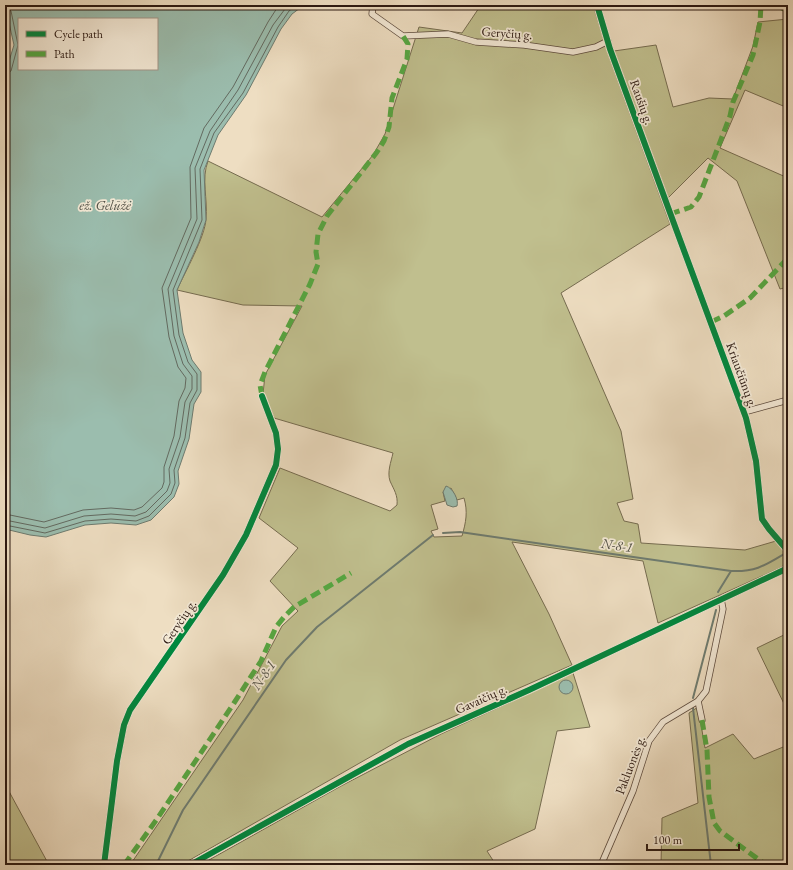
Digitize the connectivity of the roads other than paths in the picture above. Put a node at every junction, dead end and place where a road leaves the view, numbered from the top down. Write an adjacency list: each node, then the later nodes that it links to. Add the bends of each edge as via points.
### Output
1 (597, 5): 3 (street, Raušių g.)
2 (372, 6): 3 (street, Geryčių g., via 374,16 403,36 448,34 476,42 573,52 590,49)
3 (608, 41): 4 (street, Raušių g.)
4 (667, 205): 7 (street, Kriaučiūnų g.)
5 (262, 396): 13 (street, Geryčių g., via 276,433 276,465 246,535 223,575 130,710 116,761)
6 (788, 400): 7 (street)
7 (744, 412): 8 (street, Kriaučiūnų g., via 755,455 762,519)
8 (788, 550)
9 (788, 568): 10 (street, Gavaičių g.)
10 (722, 599): 11 (street, Pakluonės g., via 724,609 710,678 706,691); 14 (street, Gavaičių g., via 408,744)
11 (698, 701): 12 (street); 15 (street, Pakluonės g., via 663,722 649,741 633,791)
12 (702, 720)
13 (104, 865)
14 (190, 865)
15 (601, 865)

